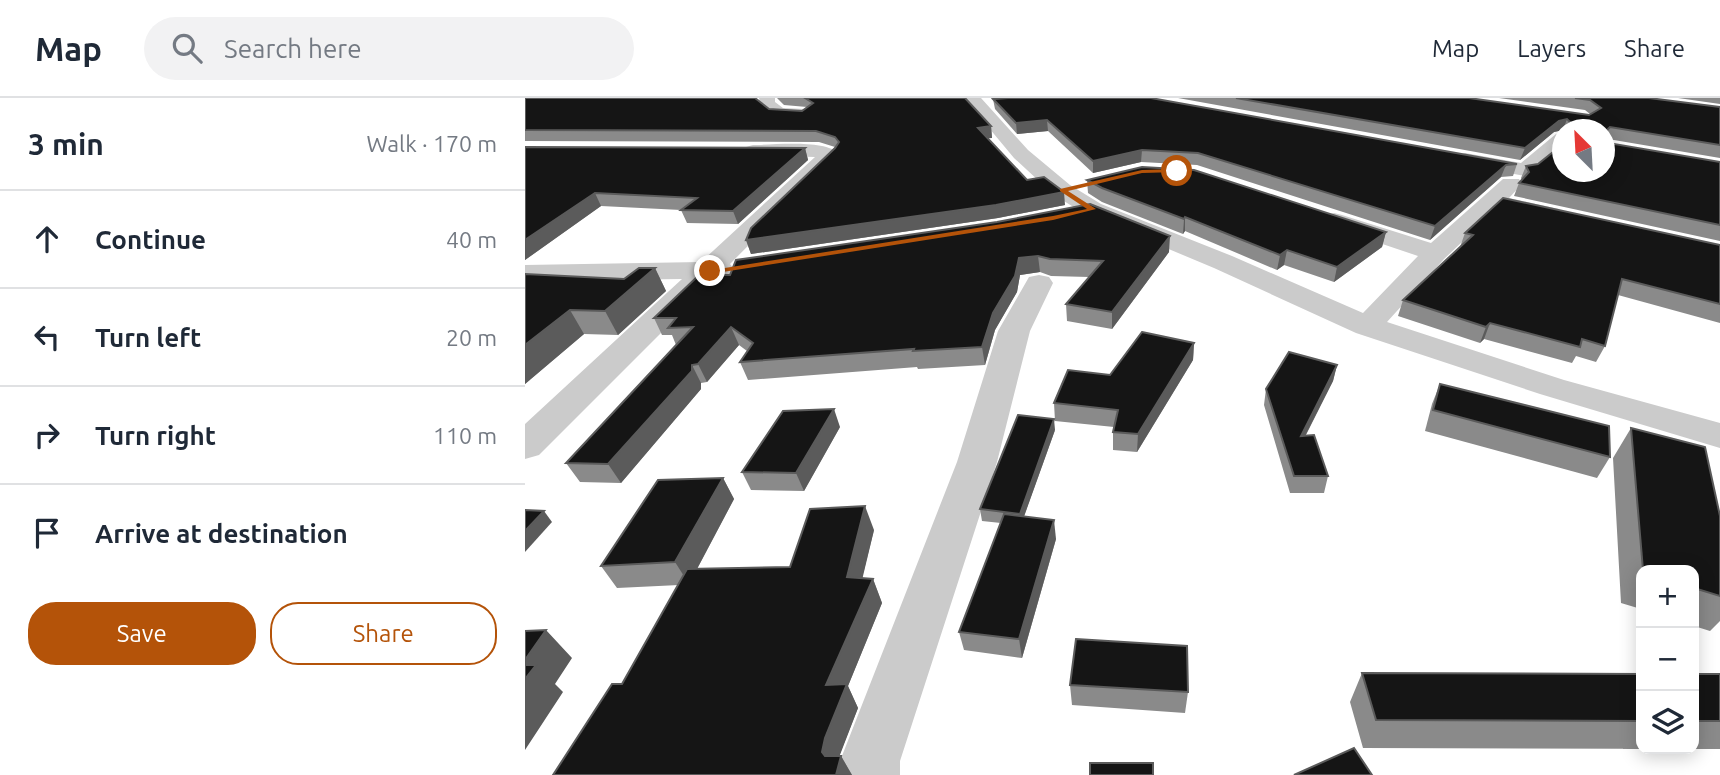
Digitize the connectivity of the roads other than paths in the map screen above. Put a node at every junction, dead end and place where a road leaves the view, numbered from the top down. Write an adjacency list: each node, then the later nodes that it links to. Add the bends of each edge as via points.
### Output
1 (767, 98): 3 (street, via 767,106 778,113)
2 (982, 101): 8 (street, via 1021,154)
3 (804, 114)
4 (1552, 147): 7 (street)
5 (722, 151): 15 (street, via 829,154)
6 (1444, 155): 7 (street)
7 (1525, 170): 9 (street)
8 (1081, 194): 11 (street); 18 (street)
9 (1493, 201): 12 (street); 13 (street)
10 (1316, 214): 13 (street)
11 (1053, 218)
12 (1573, 219)
13 (1435, 253): 18 (street)
14 (751, 265): 15 (street)
15 (710, 271): 16 (street); 20 (street)
16 (525, 273)
17 (1039, 283): 21 (street, via 1013,331 977,462 870,761)
18 (1367, 326): 19 (street)
19 (1720, 436)
20 (525, 446)
21 (869, 775)

